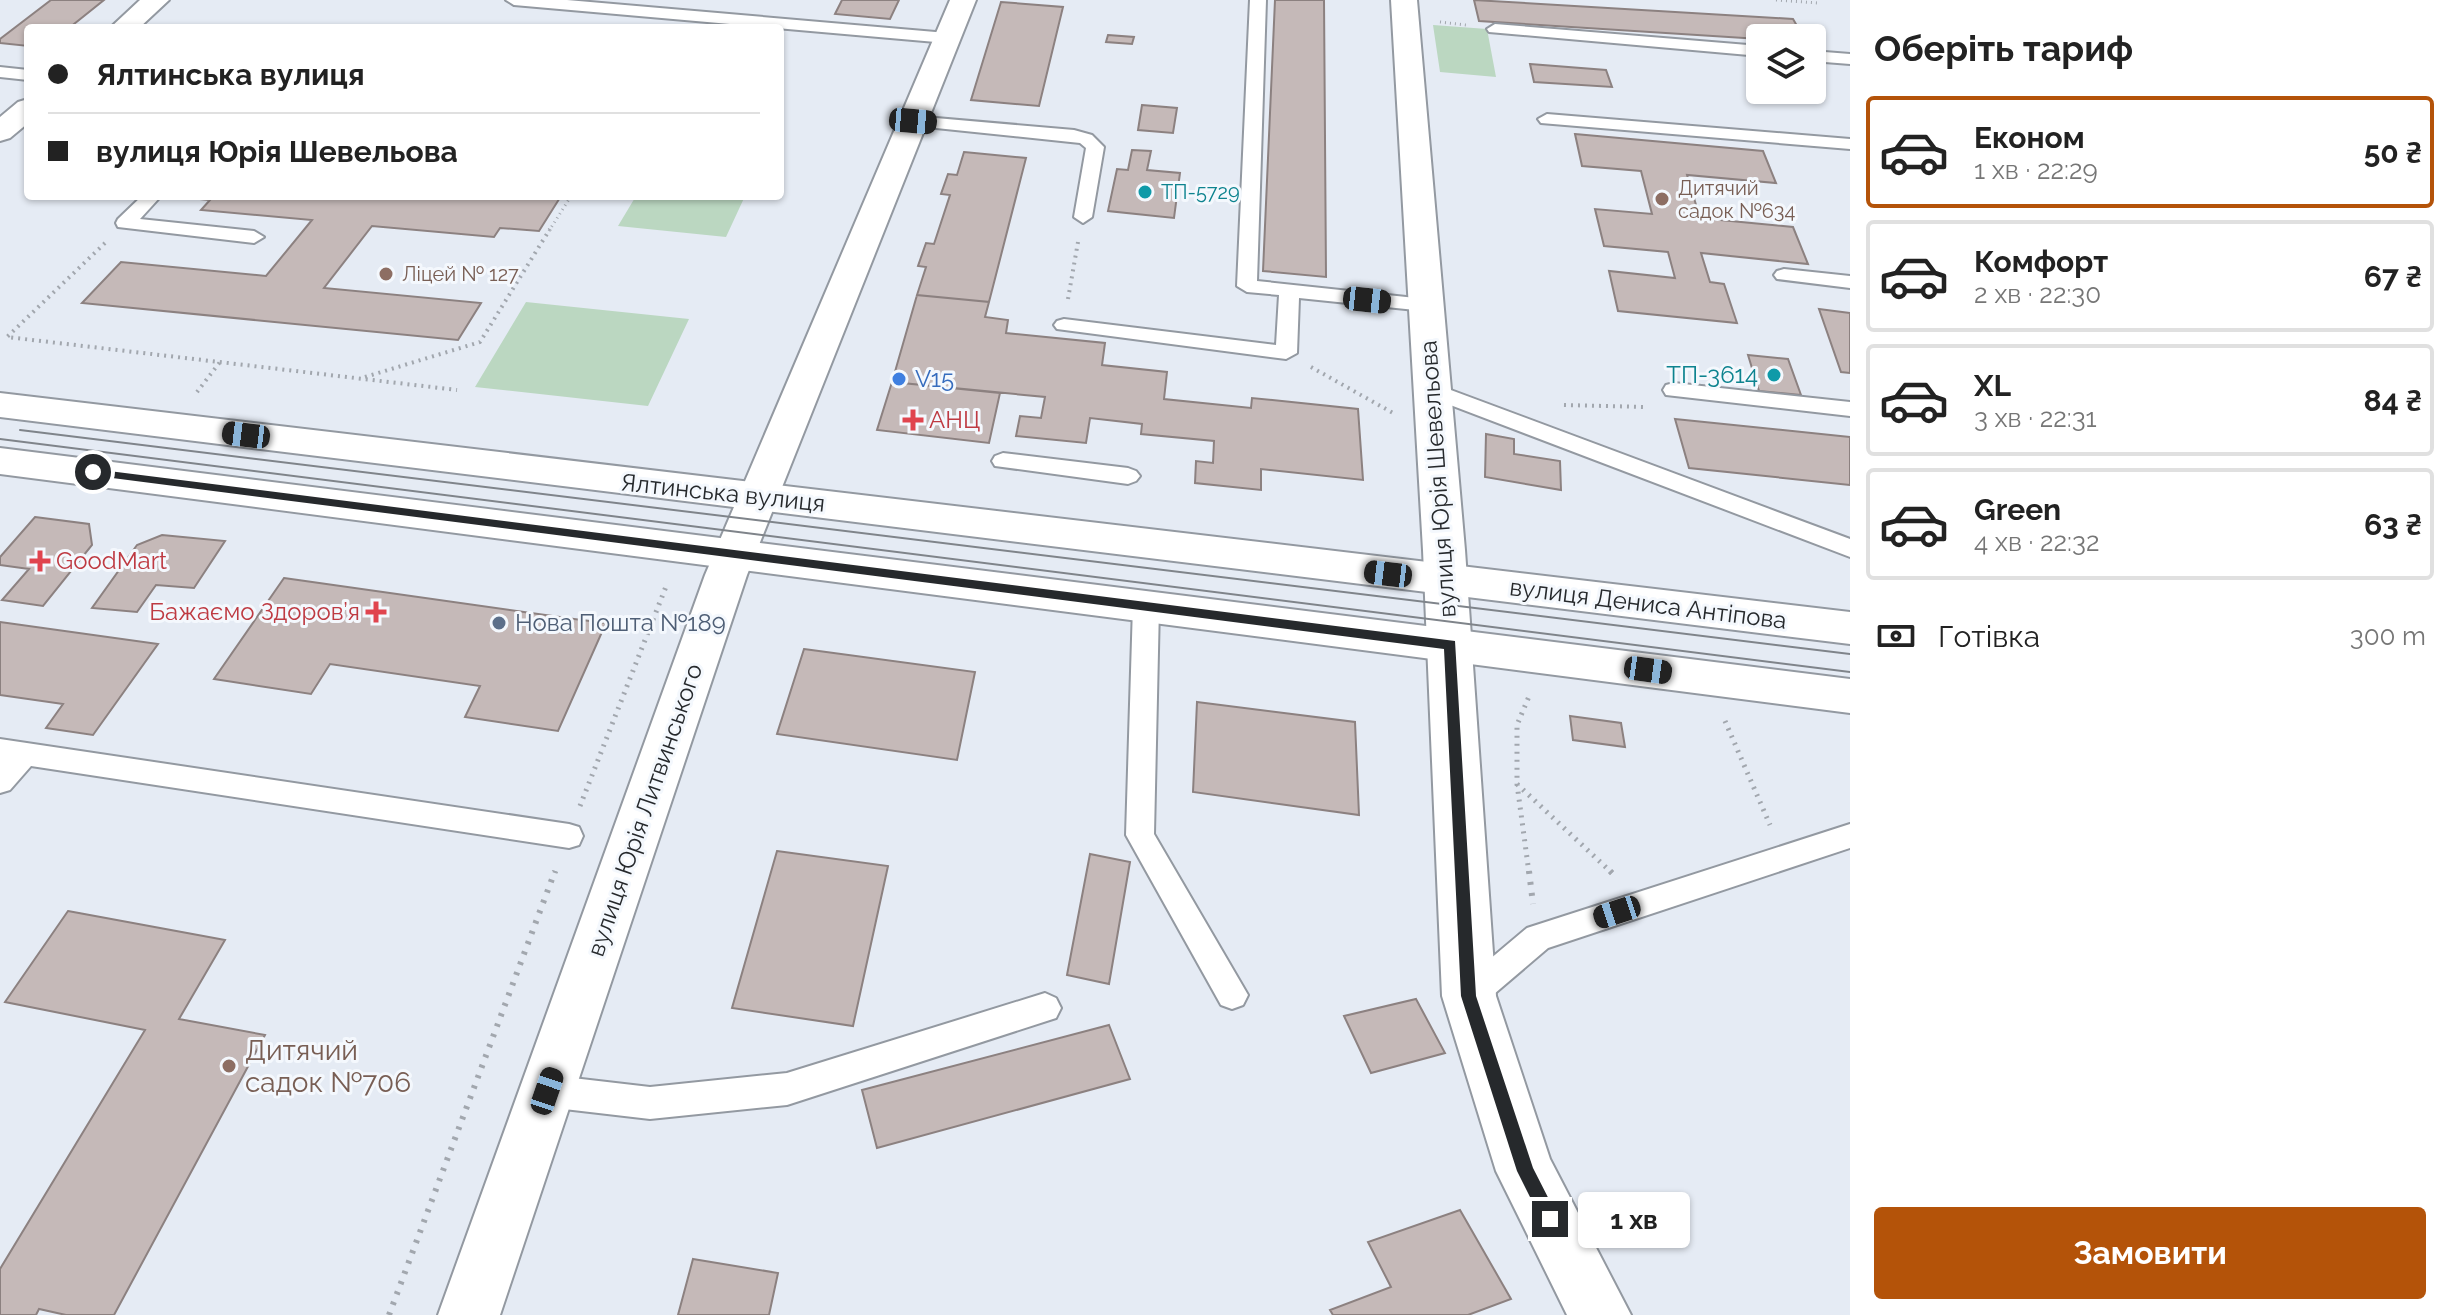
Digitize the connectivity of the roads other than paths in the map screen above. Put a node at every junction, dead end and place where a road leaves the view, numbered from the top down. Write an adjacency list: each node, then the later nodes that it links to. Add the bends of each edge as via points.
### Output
1 (156, 0): 6 (street)
2 (514, 0): 8 (lane)
3 (963, 0): 8 (street, вулиця Юрія Литвинського)
4 (1258, 0): 24 (lane, via 1247,286)
5 (1404, 0): 25 (street, вулиця Юрія Шевельова)
6 (128, 24)
7 (1495, 29): 9 (lane)
8 (947, 38): 16 (street, вулиця Юрія Литвинського)
9 (1746, 50)
10 (1826, 57): 11 (lane)
11 (1850, 59)
12 (0, 72): 13 (lane)
13 (24, 75)
14 (24, 111): 17 (street)
15 (1547, 119): 18 (lane)
16 (913, 121): 20 (lane, via 1086,139 1095,147); 34 (street, вулиця Юрія Литвинського)
17 (0, 132)
18 (1850, 144)
19 (148, 200): 21 (lane, via 125,223)
20 (1083, 217)
21 (254, 237)
22 (1784, 275): 23 (lane)
23 (1850, 282)
24 (1289, 291): 25 (lane); 26 (lane, via 1286,353)
25 (1425, 305): 27 (street, вулиця Юрія Шевельова)
26 (1064, 325)
27 (1432, 390): 35 (lane); 37 (street, вулиця Юрія Шевельова)
28 (1674, 390): 30 (lane)
29 (0, 405): 34 (street, Ялтинська вулиця)
30 (1850, 409)
31 (0, 461): 36 (street)
32 (1003, 461): 33 (lane)
33 (1128, 476)
34 (758, 497): 36 (street, вулиця Юрія Литвинського); 37 (street, Ялтинська вулиця)
35 (1850, 548)
36 (735, 553): 38 (street); 49 (street, вулиця Юрія Литвинського)
37 (1446, 580): 39 (street, вулиця Дениса Антіпова); 40 (street, вулиця Юрія Шевельова)
38 (1146, 606): 40 (street); 46 (lane, via 1140,835)
39 (1850, 628)
40 (1450, 645): 41 (street); 47 (street, вулиця Юрія Шевельова)
41 (1850, 696)
42 (12, 752): 43 (lane); 44 (lane)
43 (0, 782)
44 (569, 836)
45 (1850, 836): 47 (lane, via 1538,938)
46 (1232, 995)
47 (1469, 996): 51 (street, вулиця Юрія Шевельова, via 1525,1171)
48 (1045, 1008): 49 (lane, via 787,1089 650,1103)
49 (547, 1091): 50 (street, вулиця Юрія Литвинського)
50 (469, 1315)
51 (1600, 1315)

